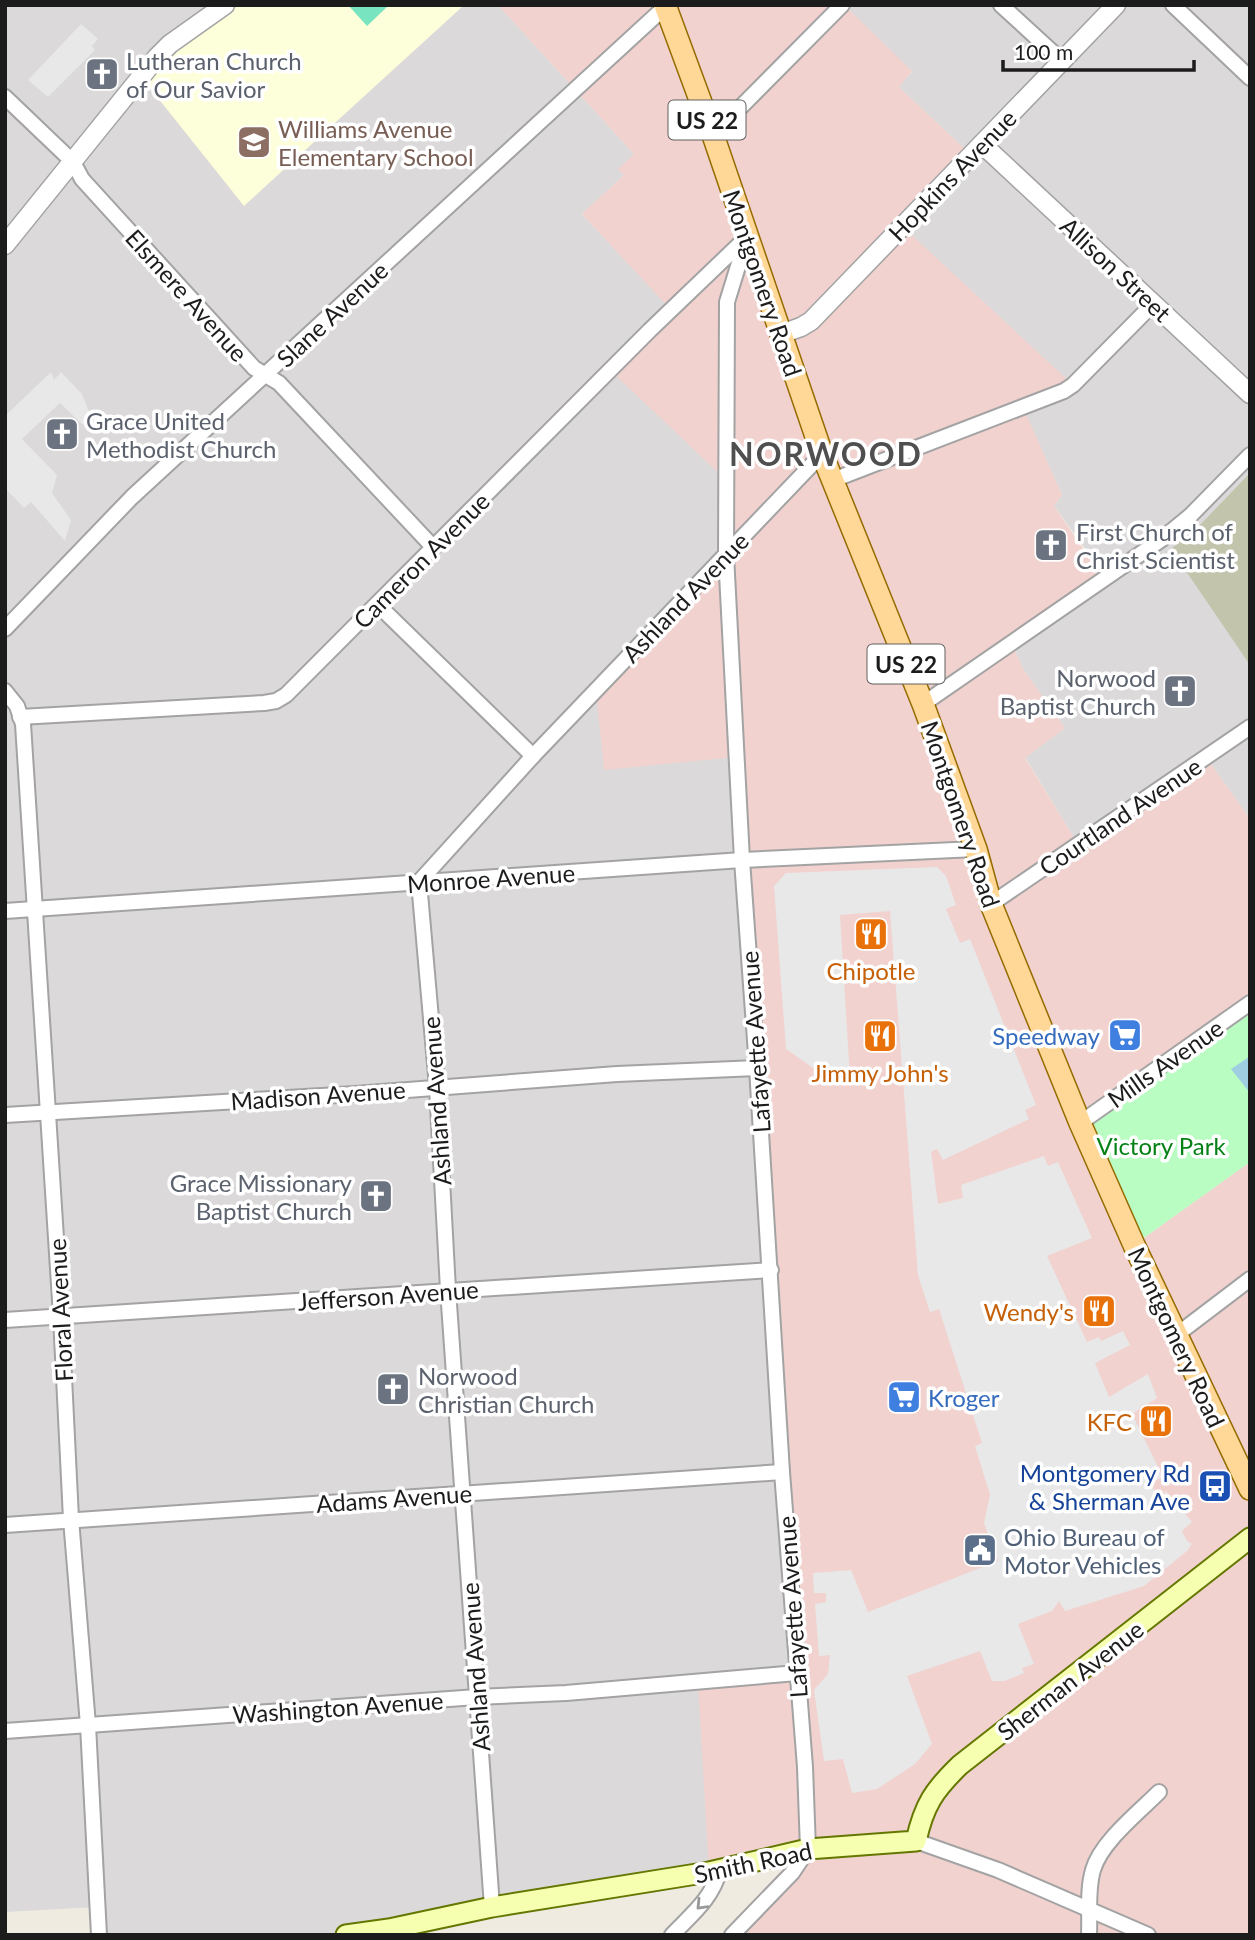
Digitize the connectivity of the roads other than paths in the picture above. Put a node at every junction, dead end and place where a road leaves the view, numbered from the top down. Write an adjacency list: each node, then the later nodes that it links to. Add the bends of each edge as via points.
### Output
1 (842, 5): 10 (street)
2 (1001, 5): 7 (street)
3 (1116, 5): 7 (street, Hopkins Avenue)
4 (1172, 5): 8 (street)
5 (665, 6): 10 (main road, Montgomery Road / US 22); 17 (street, Slane Avenue)
6 (219, 7): 12 (street, via 157,57)
7 (1062, 61): 11 (street, Hopkins Avenue)
8 (1250, 78)
9 (5, 97): 12 (street, Elsmere Avenue)
10 (713, 135): 13 (main road, Montgomery Road / US 22)
11 (982, 144): 15 (street, Allison Street); 16 (street, Hopkins Avenue, via 811,321)
12 (73, 162): 14 (street); 17 (street, Elsmere Avenue, via 82,179 236,349)
13 (747, 237): 16 (main road, Montgomery Road / US 22); 22 (street, Cameron Avenue); 23 (street, Lafayette Avenue, via 727,302)
14 (5, 245)
15 (1154, 303): 18 (street, Allison Street); 21 (street, via 1064,391)
16 (781, 334): 19 (main road, Montgomery Road / US 22)
17 (267, 374): 22 (street, Elsmere Avenue); 25 (street, Slane Avenue, via 132,497)
18 (1250, 394)
19 (822, 454): 21 (main road, Montgomery Road / US 22); 23 (street, Ashland Avenue)
20 (1250, 456): 27 (street, via 1161,539)
21 (833, 480): 27 (main road, Montgomery Road / US 22)
22 (433, 547): 24 (street, Cameron Avenue)
23 (726, 555): 30 (street, Ashland Avenue); 32 (street, Lafayette Avenue)
24 (377, 604): 28 (street, Cameron Avenue, via 276,701); 30 (street)
25 (5, 629)
26 (5, 691): 28 (street, Floral Avenue)
27 (923, 704): 31 (main road, Montgomery Road / US 22)
28 (20, 717): 35 (street, Floral Avenue)
29 (1250, 727): 34 (street, Courtland Avenue)
30 (533, 756): 33 (street, Ashland Avenue)
31 (976, 849): 32 (street, Monroe Avenue); 34 (main road, Montgomery Road / US 22)
32 (742, 860): 33 (street, Monroe Avenue); 38 (street, Lafayette Avenue)
33 (419, 882): 35 (street, Monroe Avenue); 39 (street, Ashland Avenue)
34 (991, 904): 42 (main road, Montgomery Road / US 22)
35 (33, 910): 36 (street, Monroe Avenue); 40 (street, Floral Avenue)
36 (5, 911)
37 (1250, 1003): 42 (street, Mills Avenue)
38 (757, 1068): 39 (street, Madison Avenue); 43 (street, Lafayette Avenue)
39 (437, 1087): 40 (street, Madison Avenue); 45 (street, Ashland Avenue)
40 (47, 1112): 41 (street, Madison Avenue); 46 (street, Floral Avenue)
41 (5, 1115)
42 (1080, 1123): 48 (main road, Montgomery Road / US 22)
43 (771, 1270): 45 (street, Jefferson Avenue); 49 (street, Lafayette Avenue)
44 (1250, 1279): 48 (street)
45 (448, 1290): 46 (street, Jefferson Avenue); 51 (street, Ashland Avenue)
46 (61, 1316): 47 (street, Jefferson Avenue); 52 (street, Floral Avenue)
47 (5, 1320)
48 (1175, 1336): 50 (main road, Montgomery Road / US 22)
49 (782, 1472): 51 (street, Adams Avenue); 55 (street, Lafayette Avenue)
50 (1250, 1489)
51 (462, 1492): 52 (street, Adams Avenue); 56 (street, Ashland Avenue)
52 (72, 1519): 53 (street, Adams Avenue); 57 (street, Floral Avenue)
53 (5, 1525)
54 (1250, 1538): 60 (main road, Sherman Avenue, via 960,1765 928,1804)
55 (797, 1673): 56 (street, Washington Avenue); 61 (street, Lafayette Avenue)
56 (477, 1697): 57 (street, Washington Avenue); 63 (street, Ashland Avenue)
57 (88, 1726): 58 (street, Washington Avenue); 66 (street, Floral Avenue)
58 (5, 1731)
59 (1159, 1792): 64 (street, via 1100,1855 1093,1870)
60 (916, 1841): 61 (main road, Smith Road); 64 (street, Smith Road, via 998,1870)
61 (808, 1849): 62 (main road, Smith Road); 69 (street, via 792,1873)
62 (720, 1869): 63 (main road, Smith Road); 68 (street, one-way to 68, via 709,1897)
63 (492, 1907): 65 (main road, Smith Road)
64 (1090, 1911): 70 (street); 71 (street, Smith Road)
65 (387, 1932): 67 (main road, Smith Road)
66 (99, 1935)
67 (346, 1935)
68 (673, 1935)
69 (732, 1935)
70 (1089, 1935)
71 (1148, 1935)

